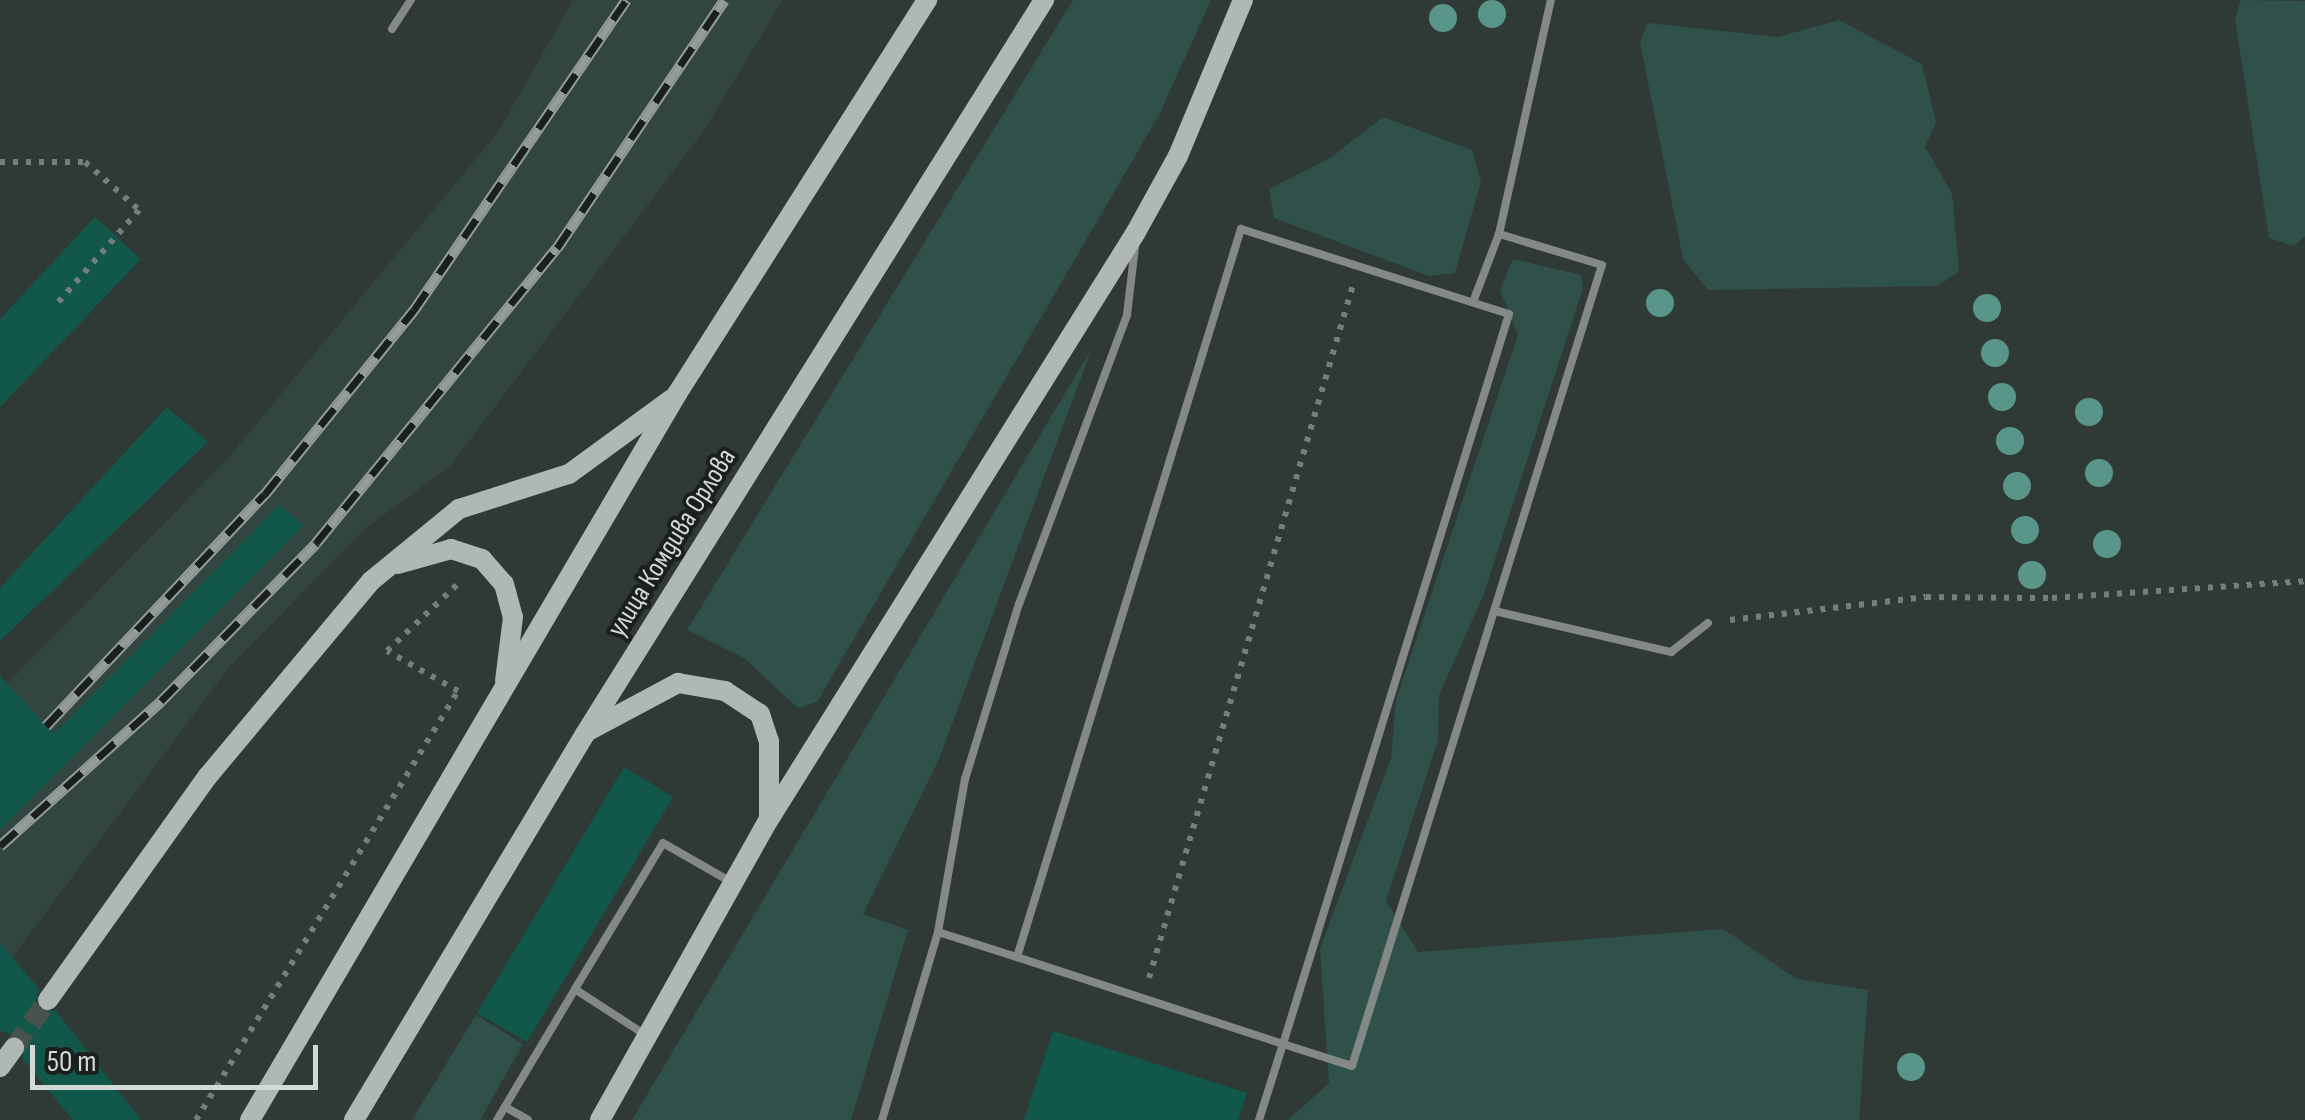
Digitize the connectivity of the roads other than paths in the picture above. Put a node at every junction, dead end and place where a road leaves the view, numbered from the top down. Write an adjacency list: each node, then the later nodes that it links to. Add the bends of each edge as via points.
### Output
1 (411, 0): 6 (lane)
2 (927, 0): 10 (street)
3 (1044, 0): 15 (street, улица Комдива Орлова)
4 (1244, 0): 7 (street, via 1178,156)
5 (1551, 0): 8 (lane)
6 (392, 29)
7 (1136, 232): 16 (street); 18 (lane, via 1126,314 1019,604 965,780)
8 (1498, 234): 9 (lane); 12 (lane, via 1602,265)
9 (1473, 302): 19 (lane, via 1242,229); 23 (lane, via 1508,314)
10 (678, 394): 11 (street, via 570,474 458,510); 14 (street)
11 (371, 581): 14 (street, via 422,552 451,549 482,560 504,584 513,616); 21 (street, via 208,776)
12 (1498, 612): 13 (lane, via 1671,652); 23 (lane, via 1352,1066)
13 (1708, 622)
14 (498, 708): 27 (street)
15 (584, 734): 16 (street, via 640,697 678,683 725,691 760,714 770,741); 28 (street, улица Комдива Орлова)
16 (768, 821): 17 (street)
17 (735, 884): 20 (lane, via 663,843); 22 (street)
18 (938, 932): 19 (lane); 32 (lane)
19 (1016, 957): 23 (lane)
20 (574, 989): 22 (lane); 26 (lane)
21 (48, 1000)
22 (648, 1036): 31 (street)
23 (1283, 1044): 33 (lane)
24 (14, 1048): 25 (street)
25 (0, 1066)
26 (505, 1106): 29 (lane); 30 (lane)
27 (250, 1120)
28 (354, 1120)
29 (497, 1120)
30 (528, 1120)
31 (600, 1120)
32 (882, 1120)
33 (1260, 1120)

